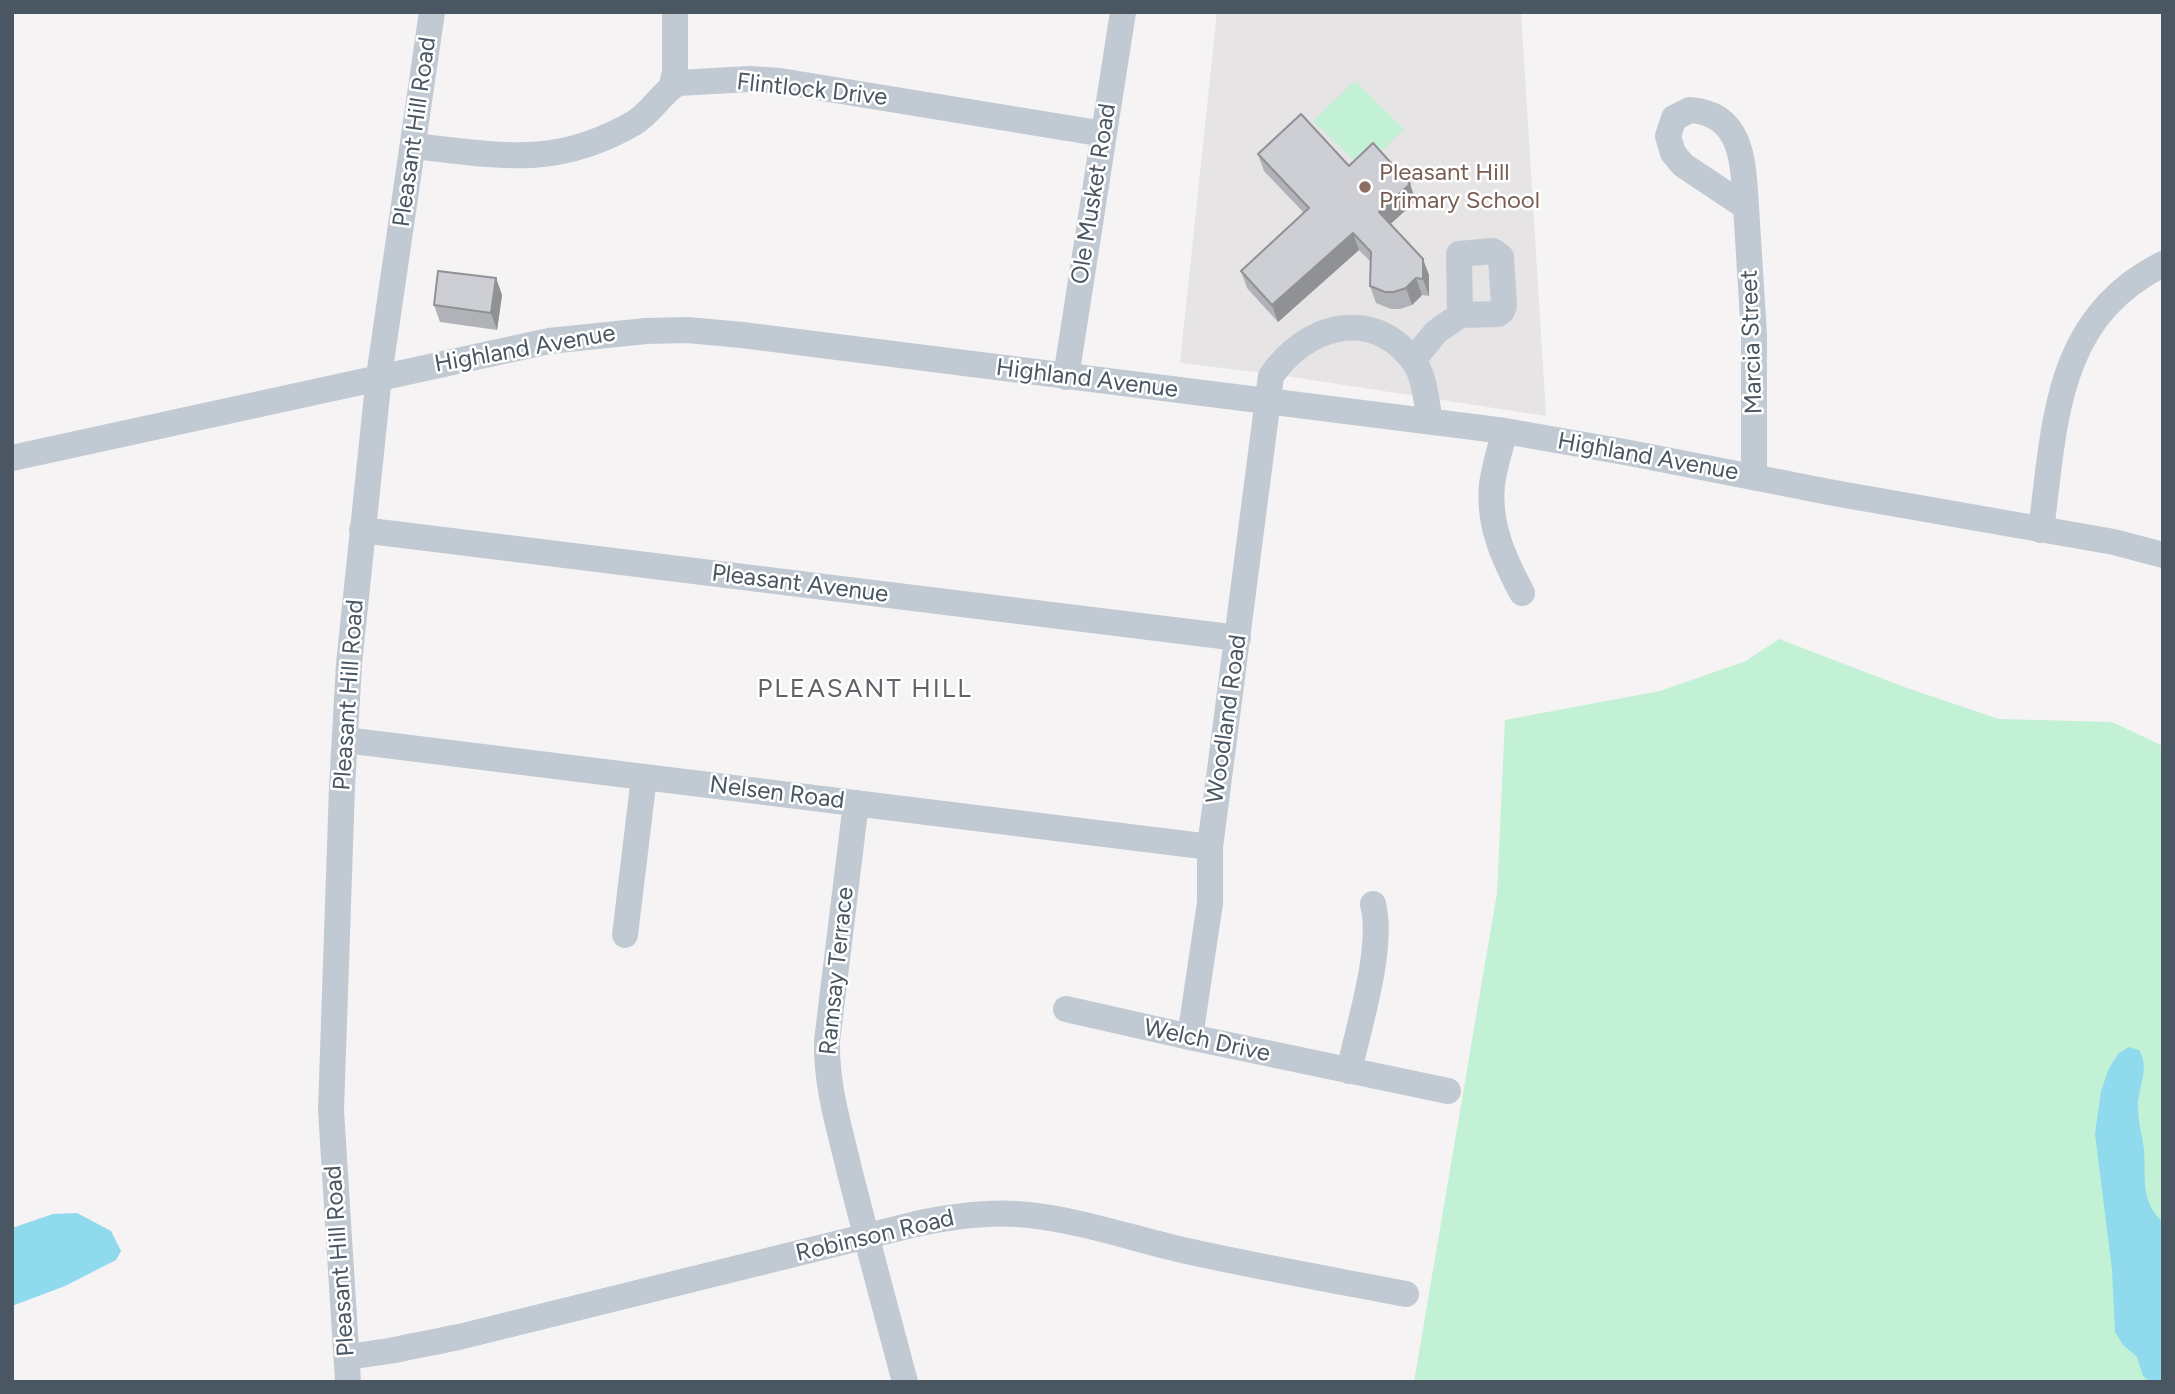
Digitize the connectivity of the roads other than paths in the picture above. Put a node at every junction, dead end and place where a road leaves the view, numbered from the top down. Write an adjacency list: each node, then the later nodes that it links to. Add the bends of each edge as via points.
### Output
1 (432, 12): 6 (street, Pleasant Hill Road)
2 (675, 12): 4 (street)
3 (1123, 12): 5 (street, Ole Musket Road)
4 (671, 88): 5 (street, Flintlock Drive, via 696,81 780,81); 6 (street, via 636,122 562,151 517,156)
5 (1104, 134): 12 (street, Ole Musket Road)
6 (413, 146): 11 (street, Pleasant Hill Road)
7 (1746, 206): 17 (street, Marcia Street, via 1754,335)
8 (2163, 264): 19 (street, via 2106,306 2071,360 2058,401)
9 (1460, 315): 10 (street, via 1436,332)
10 (1413, 360): 13 (street, Woodland Road, via 1378,332 1344,327 1323,333 1286,358 1272,376); 14 (street)
11 (379, 376): 12 (street, Highland Avenue, via 549,341 667,330 742,335); 16 (street, Highland Avenue); 18 (street, Pleasant Hill Road)
12 (1066, 377): 13 (street, Highland Avenue)
13 (1268, 400): 14 (street, Highland Avenue); 22 (street, Woodland Road)
14 (1430, 421): 15 (street, Highland Avenue)
15 (1504, 431): 17 (street, Highland Avenue); 21 (street, via 1491,509 1504,561)
16 (12, 458)
17 (1754, 477): 19 (street, Highland Avenue)
18 (362, 530): 22 (street, Pleasant Avenue); 23 (street, Pleasant Hill Road)
19 (2041, 530): 20 (street, Highland Avenue)
20 (2163, 555)
21 (1522, 593)
22 (1238, 638): 26 (street, Woodland Road)
23 (345, 740): 24 (street, Nelsen Road); 35 (street, Pleasant Hill Road, via 331,1110)
24 (644, 776): 25 (street, Nelsen Road); 28 (street)
25 (856, 803): 26 (street, Nelsen Road); 33 (street, Ramsay Terrace, via 827,1067)
26 (1210, 847): 30 (street, Woodland Road, via 1210,903)
27 (1373, 904): 31 (street, via 1376,930 1371,970)
28 (625, 935)
29 (1066, 1009): 30 (street, Welch Drive)
30 (1190, 1037): 31 (street, Welch Drive)
31 (1349, 1071): 32 (street, Welch Drive)
32 (1448, 1091)
33 (866, 1236): 34 (street, Robinson Road, via 951,1217 1018,1214); 35 (street, Robinson Road, via 389,1351); 36 (street, Ramsay Terrace)
34 (1406, 1294)
35 (348, 1369)
36 (905, 1382)

